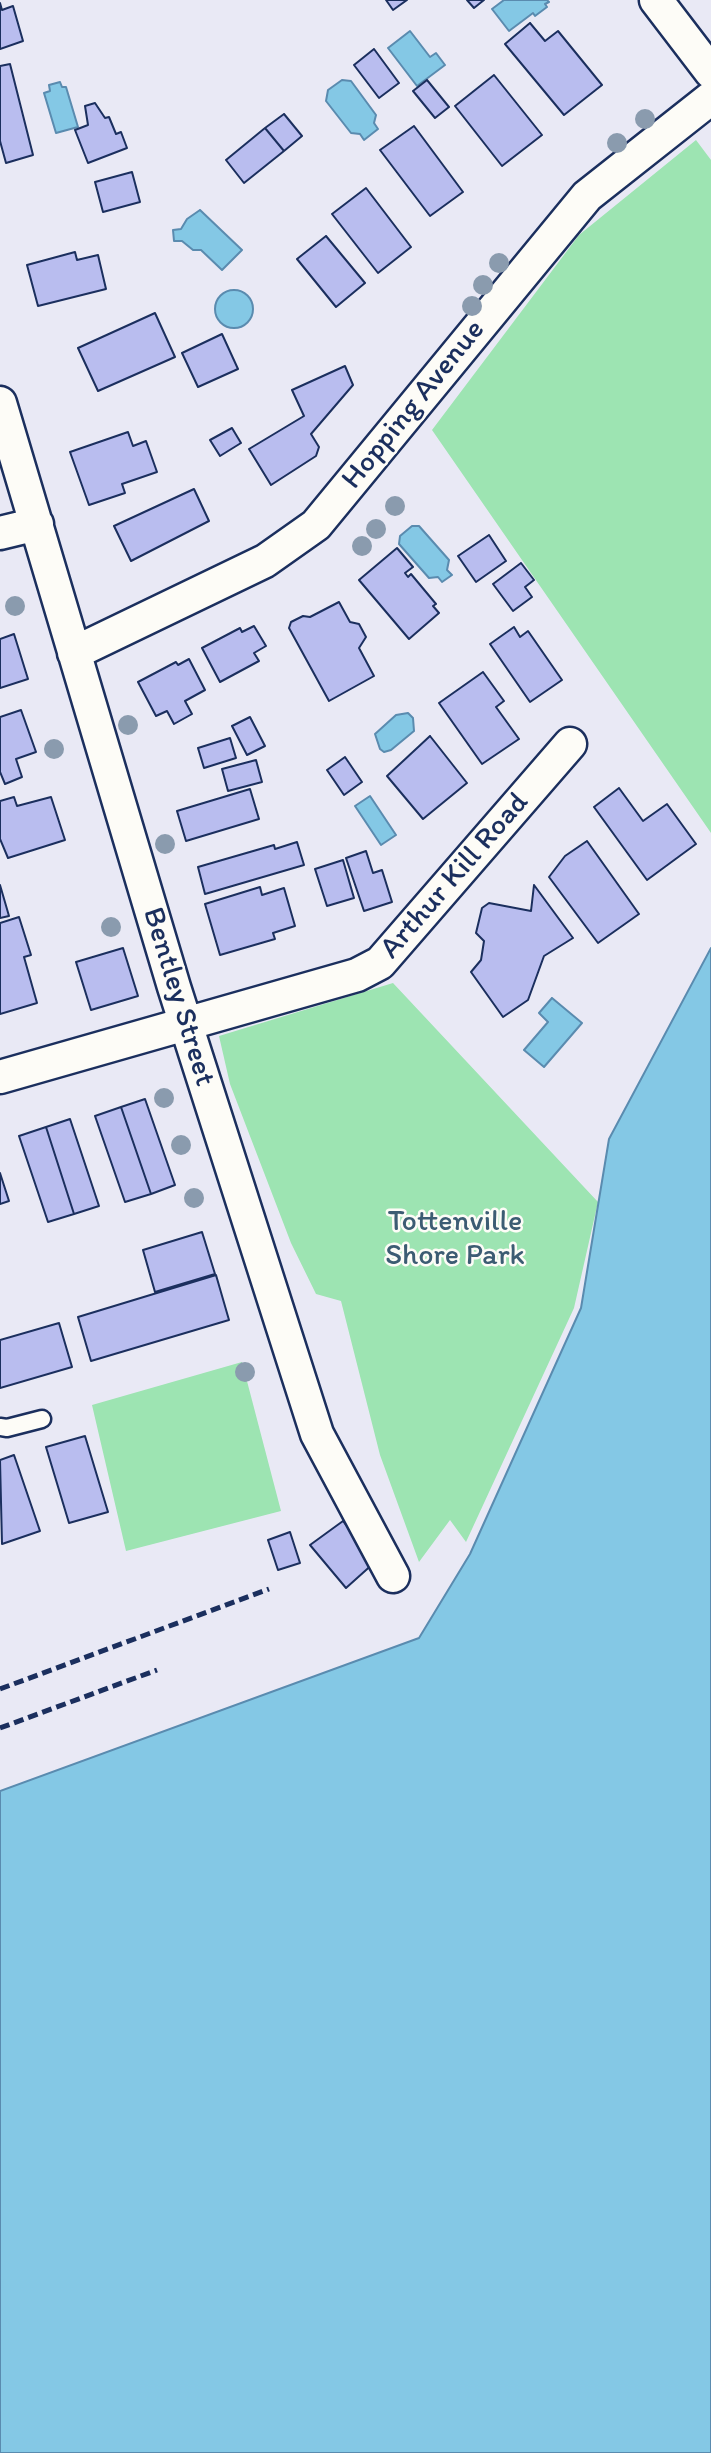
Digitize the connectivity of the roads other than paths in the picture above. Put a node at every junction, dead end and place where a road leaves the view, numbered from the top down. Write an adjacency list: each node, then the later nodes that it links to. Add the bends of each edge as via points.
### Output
1 (656, 0): 2 (street)
2 (711, 72)
3 (711, 98): 7 (street, Hopping Avenue, via 587,196 316,525 265,561)
4 (0, 403): 5 (street, Bentley Street)
5 (37, 524): 6 (street); 7 (street, Bentley Street)
6 (0, 533)
7 (74, 653): 9 (street, Bentley Street)
8 (570, 744): 9 (street, Arthur Kill Road, via 380,963 357,975)
9 (186, 1025): 10 (street, Arthur Kill Road); 13 (street, Bentley Street, via 317,1434)
10 (0, 1077)
11 (42, 1419): 12 (lane)
12 (0, 1427)
13 (393, 1576)

